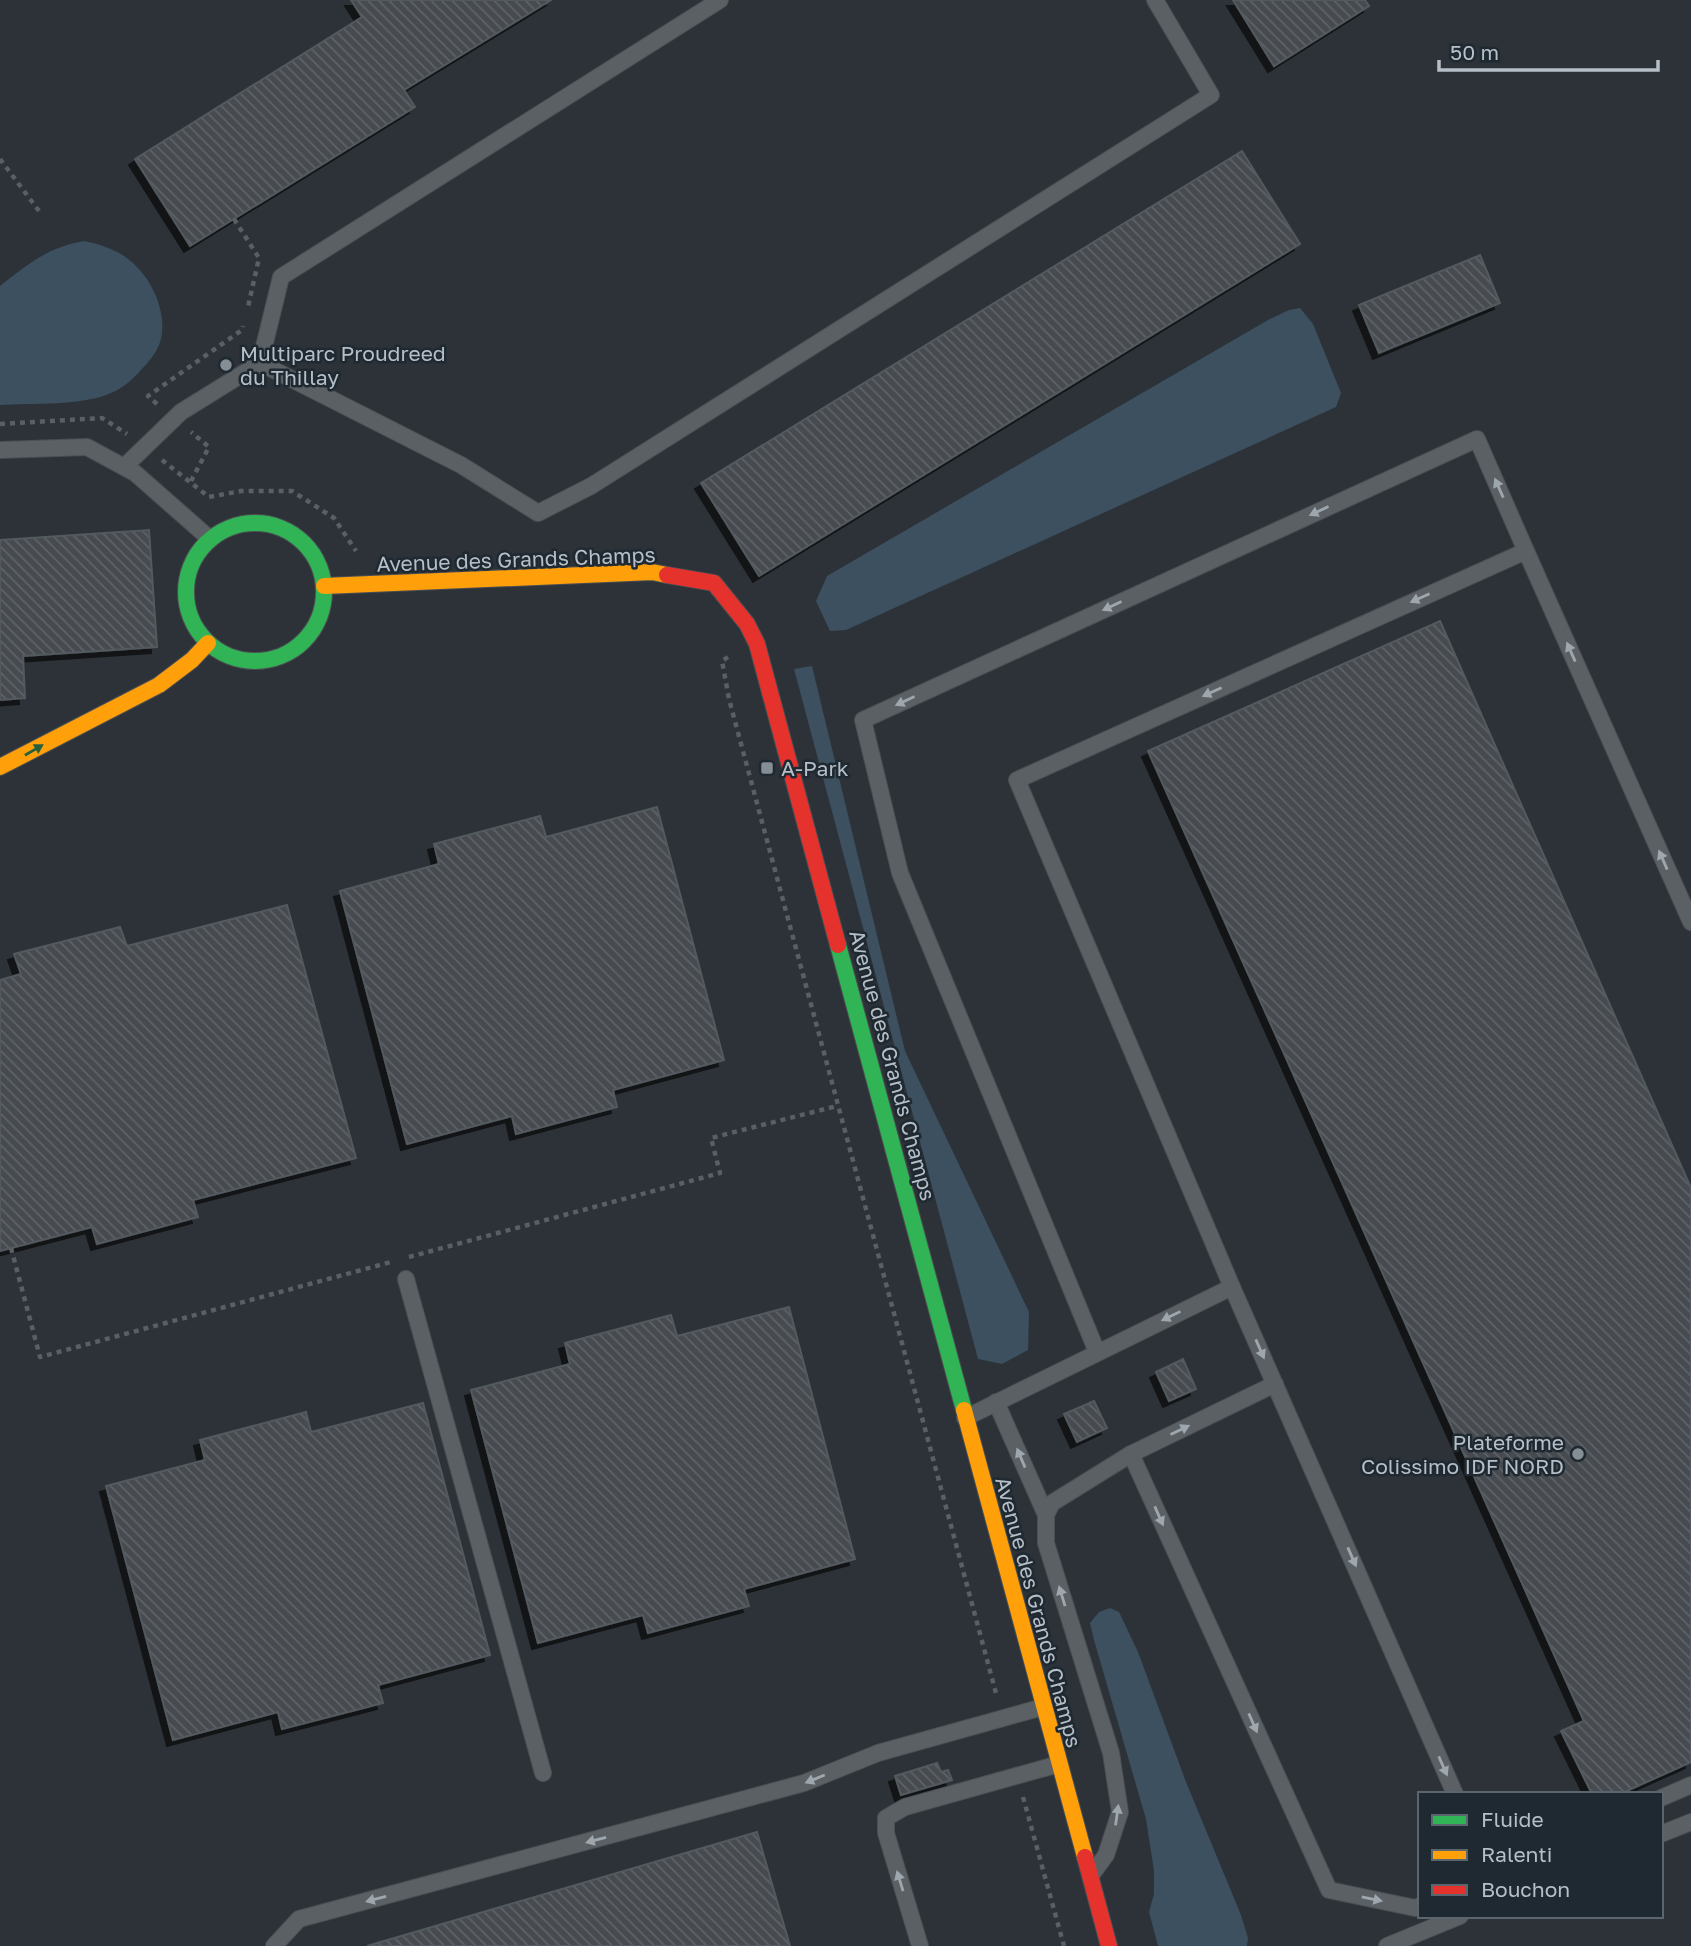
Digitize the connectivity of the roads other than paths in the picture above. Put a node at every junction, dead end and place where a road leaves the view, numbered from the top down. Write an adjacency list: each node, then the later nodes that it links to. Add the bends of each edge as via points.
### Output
1 (720, 0): 3 (lane, via 281,277)
2 (1155, 0): 3 (lane, via 1211,95 591,486 538,513 461,466)
3 (260, 363): 5 (lane, via 181,412)
4 (0, 450): 5 (lane, via 87,447)
5 (124, 467): 6 (lane)
6 (210, 539): 8 (main road, via 240,524 274,525 290,532 314,555); 9 (main road, via 190,566 186,582 190,616)
7 (1526, 551): 13 (lane, one-way to 7); 15 (lane, one-way to 15, via 1017,780); 16 (lane, one-way to 16, via 1477,439 863,720 900,873)
8 (324, 586): 9 (main road, via 324,603 311,633 285,654 270,660 237,659); 19 (main road, Avenue des Grands Champs, via 652,572 714,583 747,624 757,644)
9 (208, 643): 11 (main road, via 163,686)
10 (34, 729): 11 (main road)
11 (67, 731): 12 (main road, one-way to 11)
12 (0, 767)
13 (1691, 922)
14 (406, 1279): 24 (lane)
15 (1232, 1287): 16 (lane, one-way to 16); 17 (lane, one-way to 17)
16 (1097, 1352): 18 (lane)
17 (1275, 1384): 20 (lane, one-way to 17); 26 (lane, one-way to 26)
18 (996, 1402): 19 (lane); 21 (lane, one-way to 18)
19 (965, 1418): 22 (main road, Avenue des Grands Champs)
20 (1131, 1454): 21 (lane, via 1052,1503); 31 (lane, one-way to 31, via 1329,1890)
21 (1046, 1515): 30 (lane, one-way to 21, via 1106,1855 1120,1812 1111,1753 1046,1543)
22 (1043, 1707): 23 (main road, Avenue des Grands Champs); 33 (lane, one-way to 33, via 878,1753 804,1783 299,1919)
23 (1059, 1764): 30 (main road, Avenue des Grands Champs); 34 (lane, one-way to 23, via 886,1833 887,1818 905,1807)
24 (543, 1773)
25 (1691, 1785): 27 (lane)
26 (1454, 1792)
27 (1663, 1797)
28 (1691, 1822): 29 (lane)
29 (1663, 1833)
30 (1090, 1876): 35 (main road, Avenue des Grands Champs)
31 (1418, 1907)
32 (1455, 1918): 36 (lane)
33 (274, 1946)
34 (920, 1946)
35 (1109, 1946)
36 (1388, 1946)

